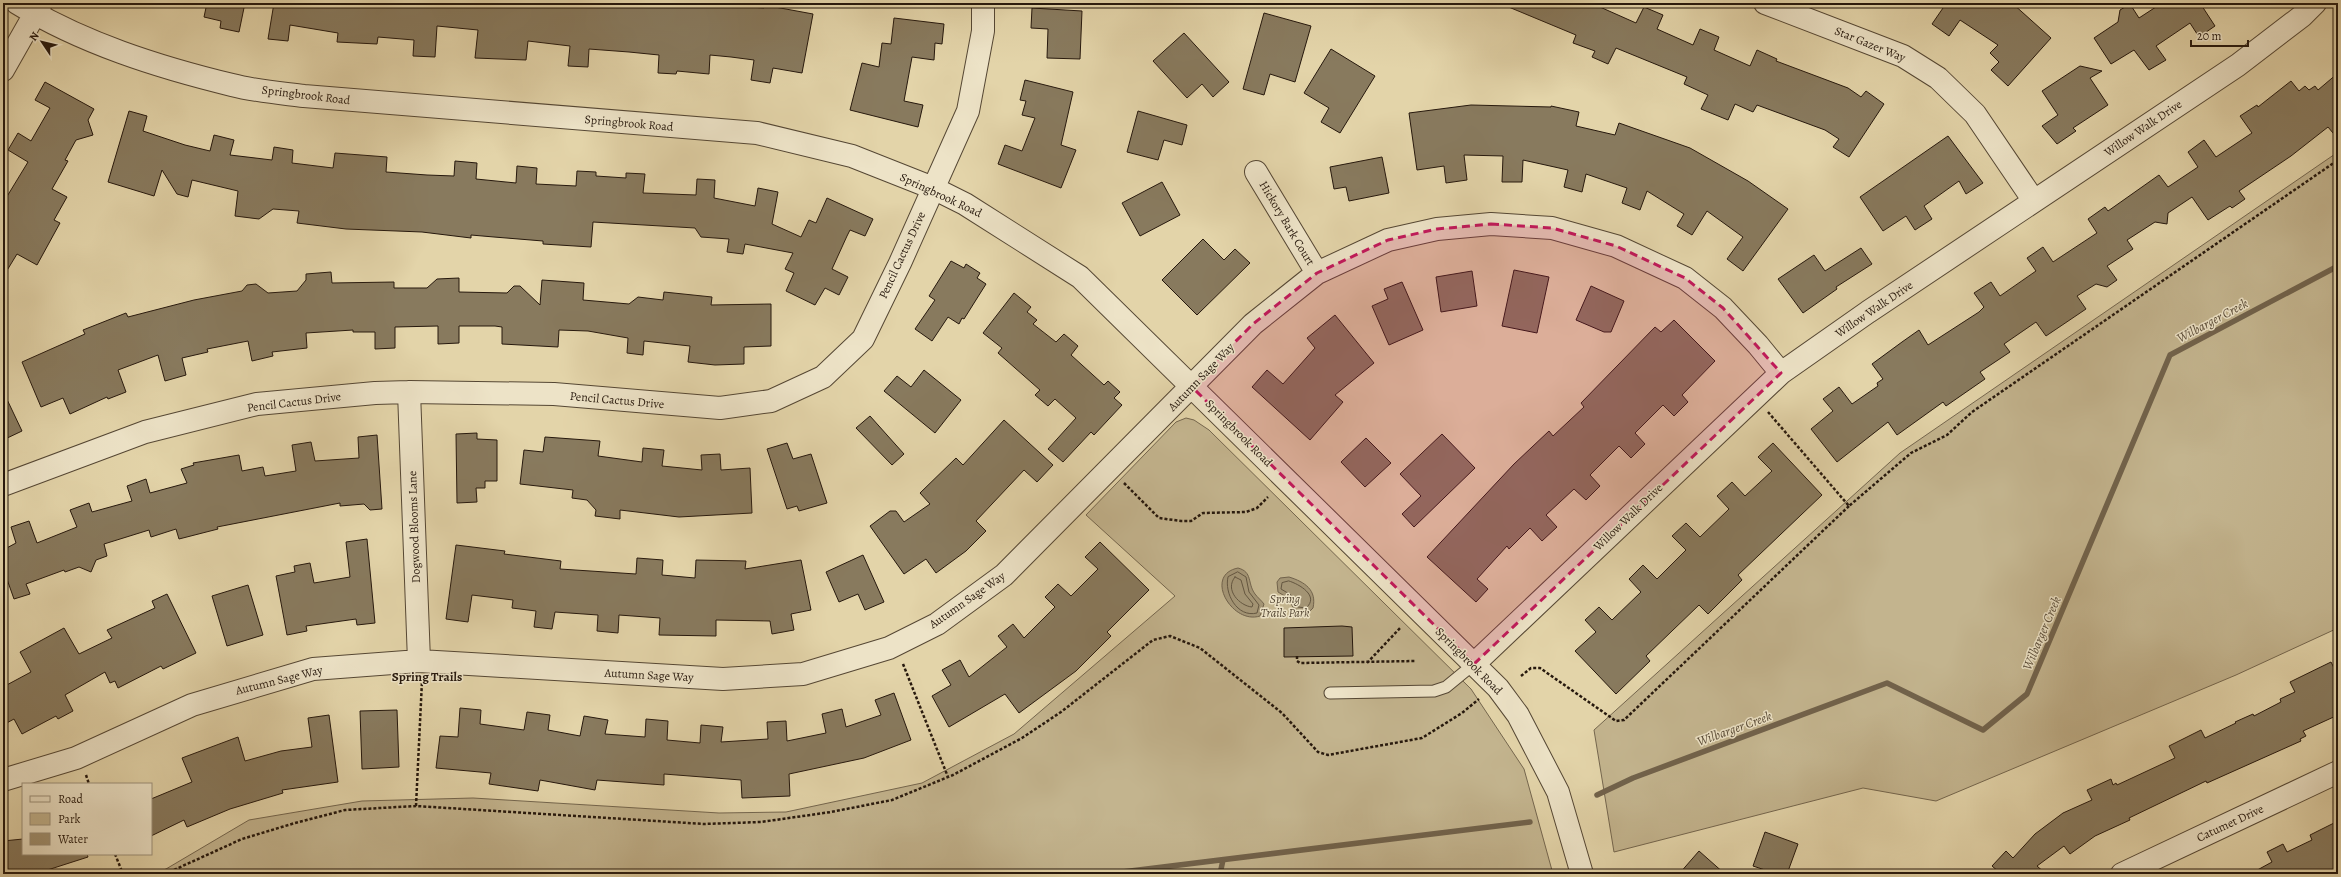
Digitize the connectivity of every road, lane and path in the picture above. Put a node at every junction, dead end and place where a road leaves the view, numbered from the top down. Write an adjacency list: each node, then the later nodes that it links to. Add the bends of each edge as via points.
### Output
1 (983, 3): 8 (street, Pencil Cactus Drive, via 983,31 968,111)
2 (1765, 3): 9 (street, Star Gazer Way, via 1903,56 1938,78 1975,114)
3 (2315, 3): 9 (street, Willow Walk Drive, via 2238,65)
4 (31, 7): 5 (street); 8 (street, Springbrook Road, via 85,37 148,62 233,86 304,96 757,133 852,156)
5 (3, 70)
6 (2338, 160): 18 (path, via 1972,412 1947,435 1911,453)
7 (1256, 172): 10 (street, Hickory Bark Court)
8 (933, 188): 12 (street, Springbrook Road, via 993,219 1080,277); 13 (street, Pencil Cactus Drive, via 863,339 823,377 771,401 720,408 554,394)
9 (2034, 201): 11 (street, Willow Walk Drive)
10 (1317, 273): 11 (street, Autumn Sage Way, via 1388,240 1437,228 1491,224 1552,228 1616,246 1685,278 1723,308); 12 (street, Autumn Sage Way, via 1253,324)
11 (1781, 373): 24 (street, Willow Walk Drive)
12 (1191, 386): 24 (street, Springbrook Road); 25 (street, Autumn Sage Way, via 1004,575 937,624 889,648 803,674 723,679)
13 (409, 392): 16 (street, Pencil Cactus Drive, via 257,404 145,432); 25 (street, Dogwood Blooms Lane)
14 (1768, 412): 18 (path)
15 (1124, 482): 17 (path, via 1159,518 1181,521 1191,521 1203,513 1246,512 1257,508)
16 (3, 485)
17 (1268, 497)
18 (1849, 506): 26 (path, via 1624,720 1616,721 1540,668 1531,668)
19 (1401, 627): 23 (path)
20 (1297, 656): 23 (path, via 1300,663)
21 (902, 661): 31 (path)
22 (1415, 662): 23 (path)
23 (1368, 664)
24 (1474, 664): 27 (lane, via 1446,687 1434,691); 38 (street, Springbrook Road, via 1498,688 1518,715 1555,785)
25 (420, 671): 32 (street, Autumn Sage Way, via 313,669 192,704 76,758); 34 (path)
26 (1521, 676)
27 (1330, 693)
28 (1479, 698): 31 (path, via 1462,713 1422,738 1328,755 1318,752 1282,713 1200,648 1170,636 1153,640 1062,712 1022,738)
29 (2338, 772): 39 (street, Catumet Drive)
30 (86, 775): 33 (path)
31 (948, 776): 34 (path, via 892,800 761,822 704,824)
32 (3, 780)
33 (89, 783)
34 (416, 806): 37 (path, via 345,810 295,822 242,839)
35 (115, 855): 36 (path)
36 (123, 874)
37 (165, 874)
38 (1582, 874)
39 (2122, 874)

